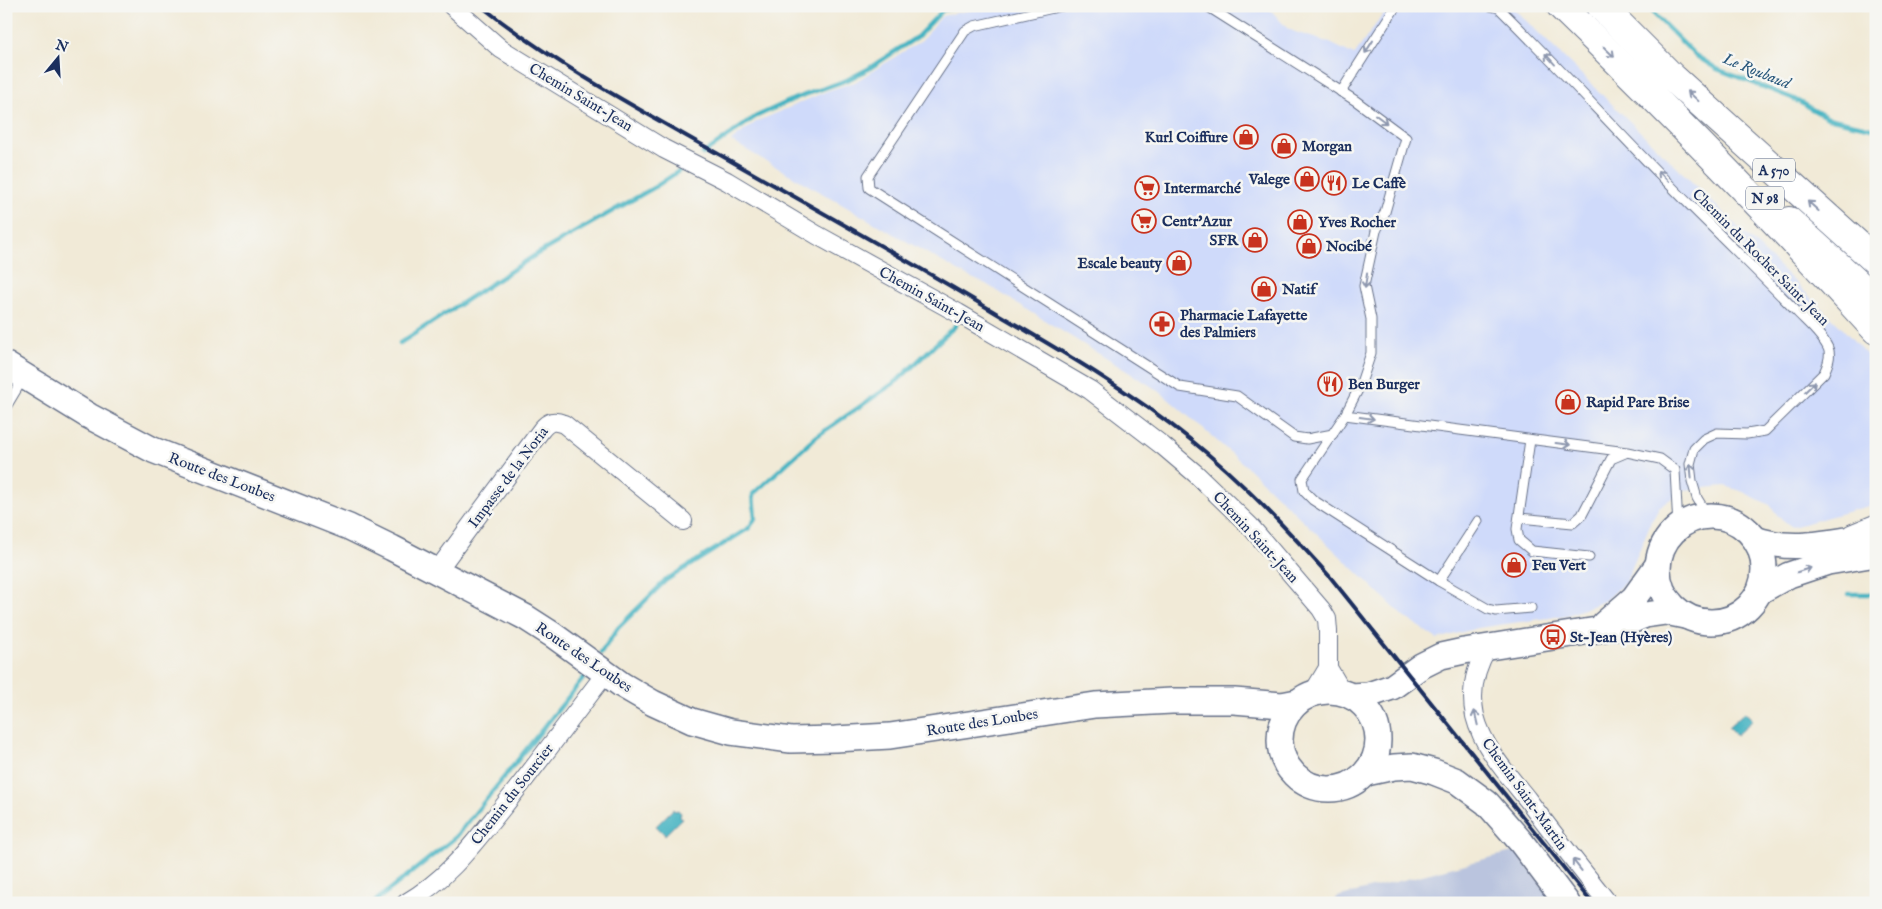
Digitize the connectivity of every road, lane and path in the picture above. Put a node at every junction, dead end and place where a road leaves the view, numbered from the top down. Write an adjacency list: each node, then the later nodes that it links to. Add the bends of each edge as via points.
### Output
1 (452, 6): 38 (street, Chemin Saint-Jean, via 501,49 664,149 727,181 1090,390 1196,474 1250,526 1306,591 1327,619)
2 (1062, 6): 18 (lane, via 974,26 965,31 868,176 869,188 1180,388 1237,396 1294,437 1307,439)
3 (1207, 6): 8 (lane)
4 (1396, 6): 8 (lane, one-way to 8)
5 (1490, 6): 21 (lane, Chemin du Rocher Saint-Jean, one-way to 5, via 1697,498 1692,481 1690,464 1694,449 1717,433 1765,431 1824,374 1830,350 1781,295 1539,47 1499,8)
6 (1561, 6): 9 (highway, one-way to 9)
7 (1601, 6): 10 (highway, A 570, one-way to 7, via 1673,78)
8 (1341, 92): 17 (lane, one-way to 17, via 1406,138 1385,212 1376,231 1364,286 1371,319 1371,353 1360,386)
9 (1654, 96): 13 (highway, N 98); 14 (highway)
10 (1834, 225): 11 (highway); 12 (highway, A 570)
11 (1876, 256)
12 (1876, 262)
13 (1876, 300)
14 (1876, 330)
15 (16, 370): 16 (lane); 31 (main road, Route des Loubes, via 120,434 153,450 349,527)
16 (6, 407)
17 (1345, 415): 18 (lane); 19 (lane, one-way to 19)
18 (1333, 434): 32 (lane, via 1302,479 1304,491 1313,500)
19 (1530, 440): 20 (lane, one-way to 20); 22 (lane)
20 (1627, 452): 22 (lane, via 1611,459 1582,515 1573,523); 25 (lane, via 1660,459 1675,470)
21 (1708, 516): 25 (main road, via 1692,519); 27 (main road, via 1735,521)
22 (1519, 518): 29 (lane, via 1519,540 1532,551)
23 (683, 521): 31 (street, Impasse de la Noria, via 564,424 551,422 542,428)
24 (1478, 521): 32 (lane)
25 (1678, 527): 30 (main road, via 1667,538)
26 (1868, 534): 27 (main road, via 1804,547 1770,544)
27 (1755, 539): 33 (main road, via 1764,563)
28 (1876, 554): 33 (main road, one-way to 28, via 1789,575 1828,562)
29 (1589, 557)
30 (1657, 566): 35 (main road, via 1663,594); 36 (main road, via 1634,598)
31 (437, 570): 39 (main road, Route des Loubes, via 525,618)
32 (1439, 580): 34 (lane, via 1488,609)
33 (1760, 591): 35 (main road, via 1742,614 1728,620 1698,622)
34 (1531, 608)
35 (1684, 616): 36 (main road, via 1666,612 1645,615 1619,626)
36 (1596, 630): 37 (main road)
37 (1488, 647): 40 (main road, via 1441,656); 50 (street, Chemin Saint-Martin, one-way to 37, via 1488,747 1480,731 1475,715 1474,682 1476,670)
38 (1328, 668): 41 (street); 42 (street)
39 (606, 672): 43 (main road, Route des Loubes, via 653,703 692,721 731,732 791,740 890,736 1095,705); 48 (street, Chemin du Sourcier, via 457,864)
40 (1392, 687): 41 (main road, via 1368,695); 44 (main road, via 1381,710)
41 (1347, 694): 42 (main road, via 1323,691); 44 (main road, via 1367,709)
42 (1305, 697): 43 (main road, Route des Loubes, via 1282,705); 45 (main road, via 1286,715)
43 (1210, 701): 45 (main road, Route des Loubes, via 1250,712 1270,726)
44 (1377, 731): 46 (main road, via 1388,747); 47 (main road, via 1376,755)
45 (1279, 738): 47 (main road, via 1285,764 1304,783 1316,788 1330,790 1343,787)
46 (1412, 766): 47 (main road); 49 (main road, via 1457,781 1487,803)
47 (1366, 773)
48 (406, 903)
49 (1567, 903)
50 (1608, 903)

